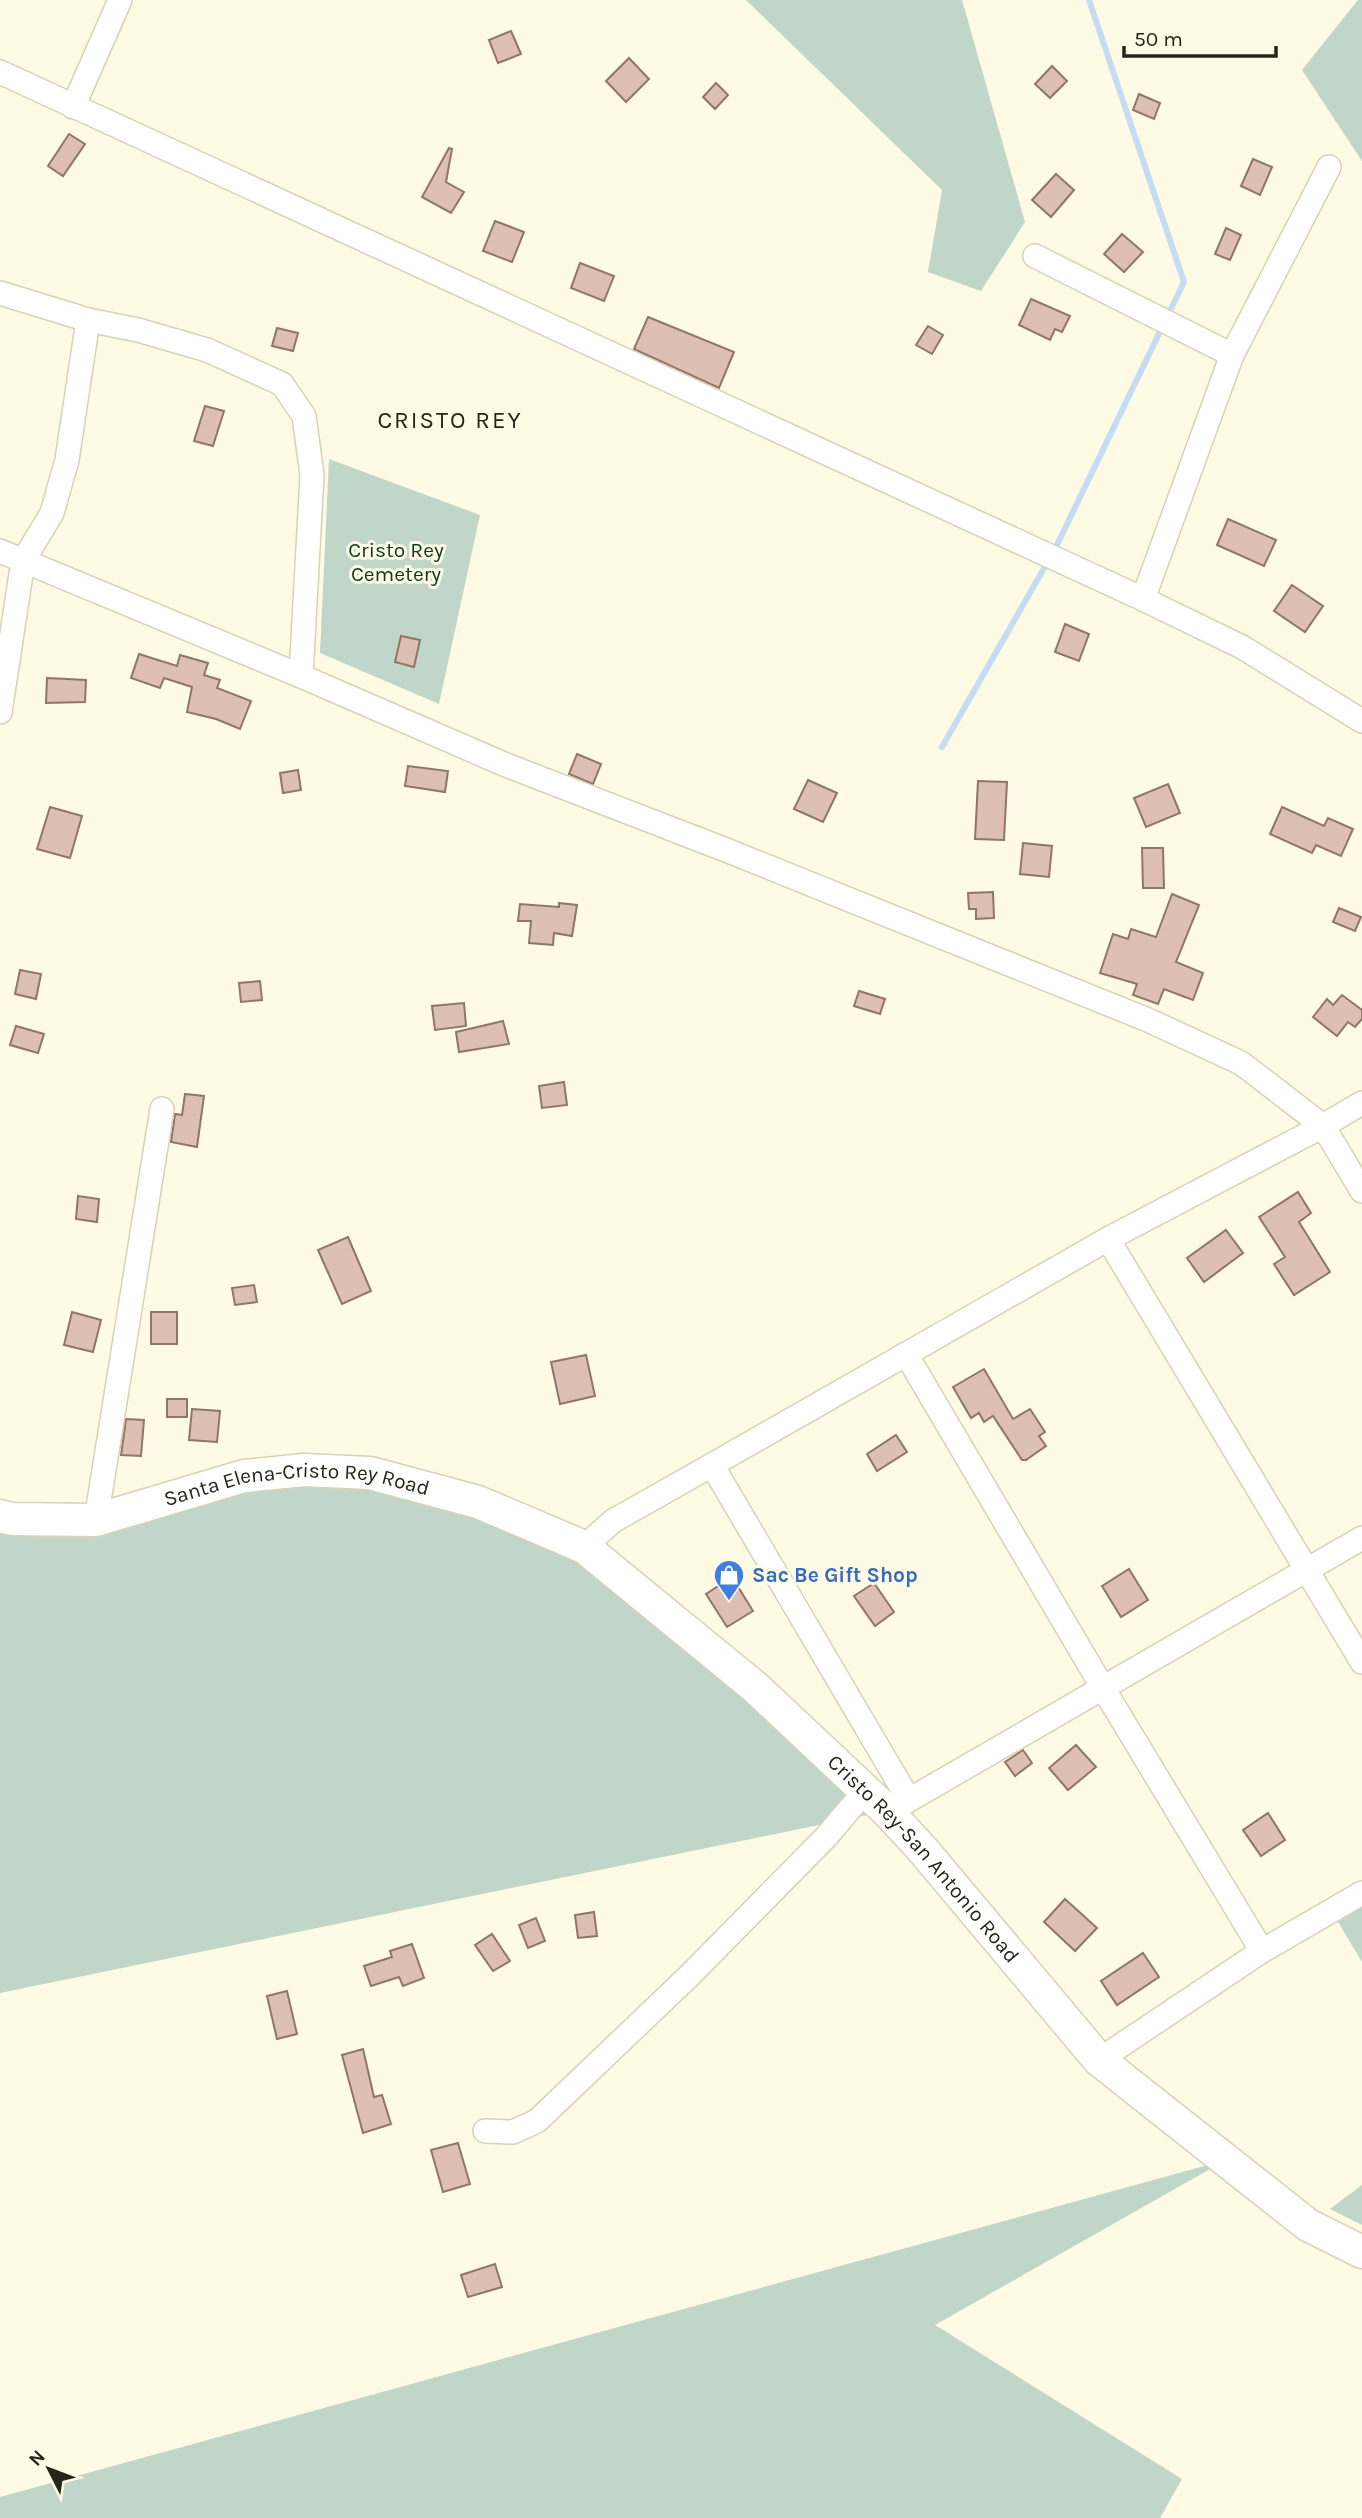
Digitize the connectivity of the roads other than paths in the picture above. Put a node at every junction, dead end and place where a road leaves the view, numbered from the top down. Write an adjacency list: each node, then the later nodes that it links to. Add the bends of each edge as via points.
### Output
1 (120, 0): 3 (street)
2 (0, 72): 3 (street)
3 (73, 107): 11 (street)
4 (1329, 167): 8 (street)
5 (1035, 256): 8 (street)
6 (0, 293): 7 (street)
7 (88, 320): 10 (street, via 67,460 52,513); 12 (street, via 207,350 282,384 304,416 312,475)
8 (1231, 355): 11 (street)
9 (0, 551): 10 (street)
10 (23, 561): 12 (street); 13 (street)
11 (1143, 598): 14 (street, via 1242,647)
12 (301, 676): 17 (street, via 506,765 1148,1020 1241,1063)
13 (0, 712)
14 (1362, 722)
15 (1362, 1103): 17 (street)
16 (162, 1109): 23 (street)
17 (1323, 1126): 18 (street); 19 (street)
18 (1362, 1191)
19 (1108, 1240): 20 (street); 26 (street)
20 (906, 1354): 21 (street); 28 (street)
21 (712, 1465): 25 (street, via 613,1521); 29 (street)
22 (0, 1516): 23 (main road, Santa Elena-Cristo Rey Road)
23 (96, 1520): 25 (main road, Santa Elena-Cristo Rey Road, via 244,1476 304,1470 370,1473 478,1502)
24 (1362, 1538): 26 (street)
25 (584, 1547): 29 (main road, Cristo Rey-San Antonio Road)
26 (1307, 1569): 27 (street); 28 (street)
27 (1362, 1662)
28 (1102, 1688): 29 (street); 31 (street)
29 (887, 1801): 32 (main road, Cristo Rey-San Antonio Road); 33 (street, via 827,1837 537,2120 513,2132)
30 (1362, 1893): 31 (street)
31 (1262, 1951): 32 (street)
32 (1099, 2060): 34 (main road, Cristo Rey-San Antonio Road, via 1308,2225)
33 (485, 2131)
34 (1362, 2252)

